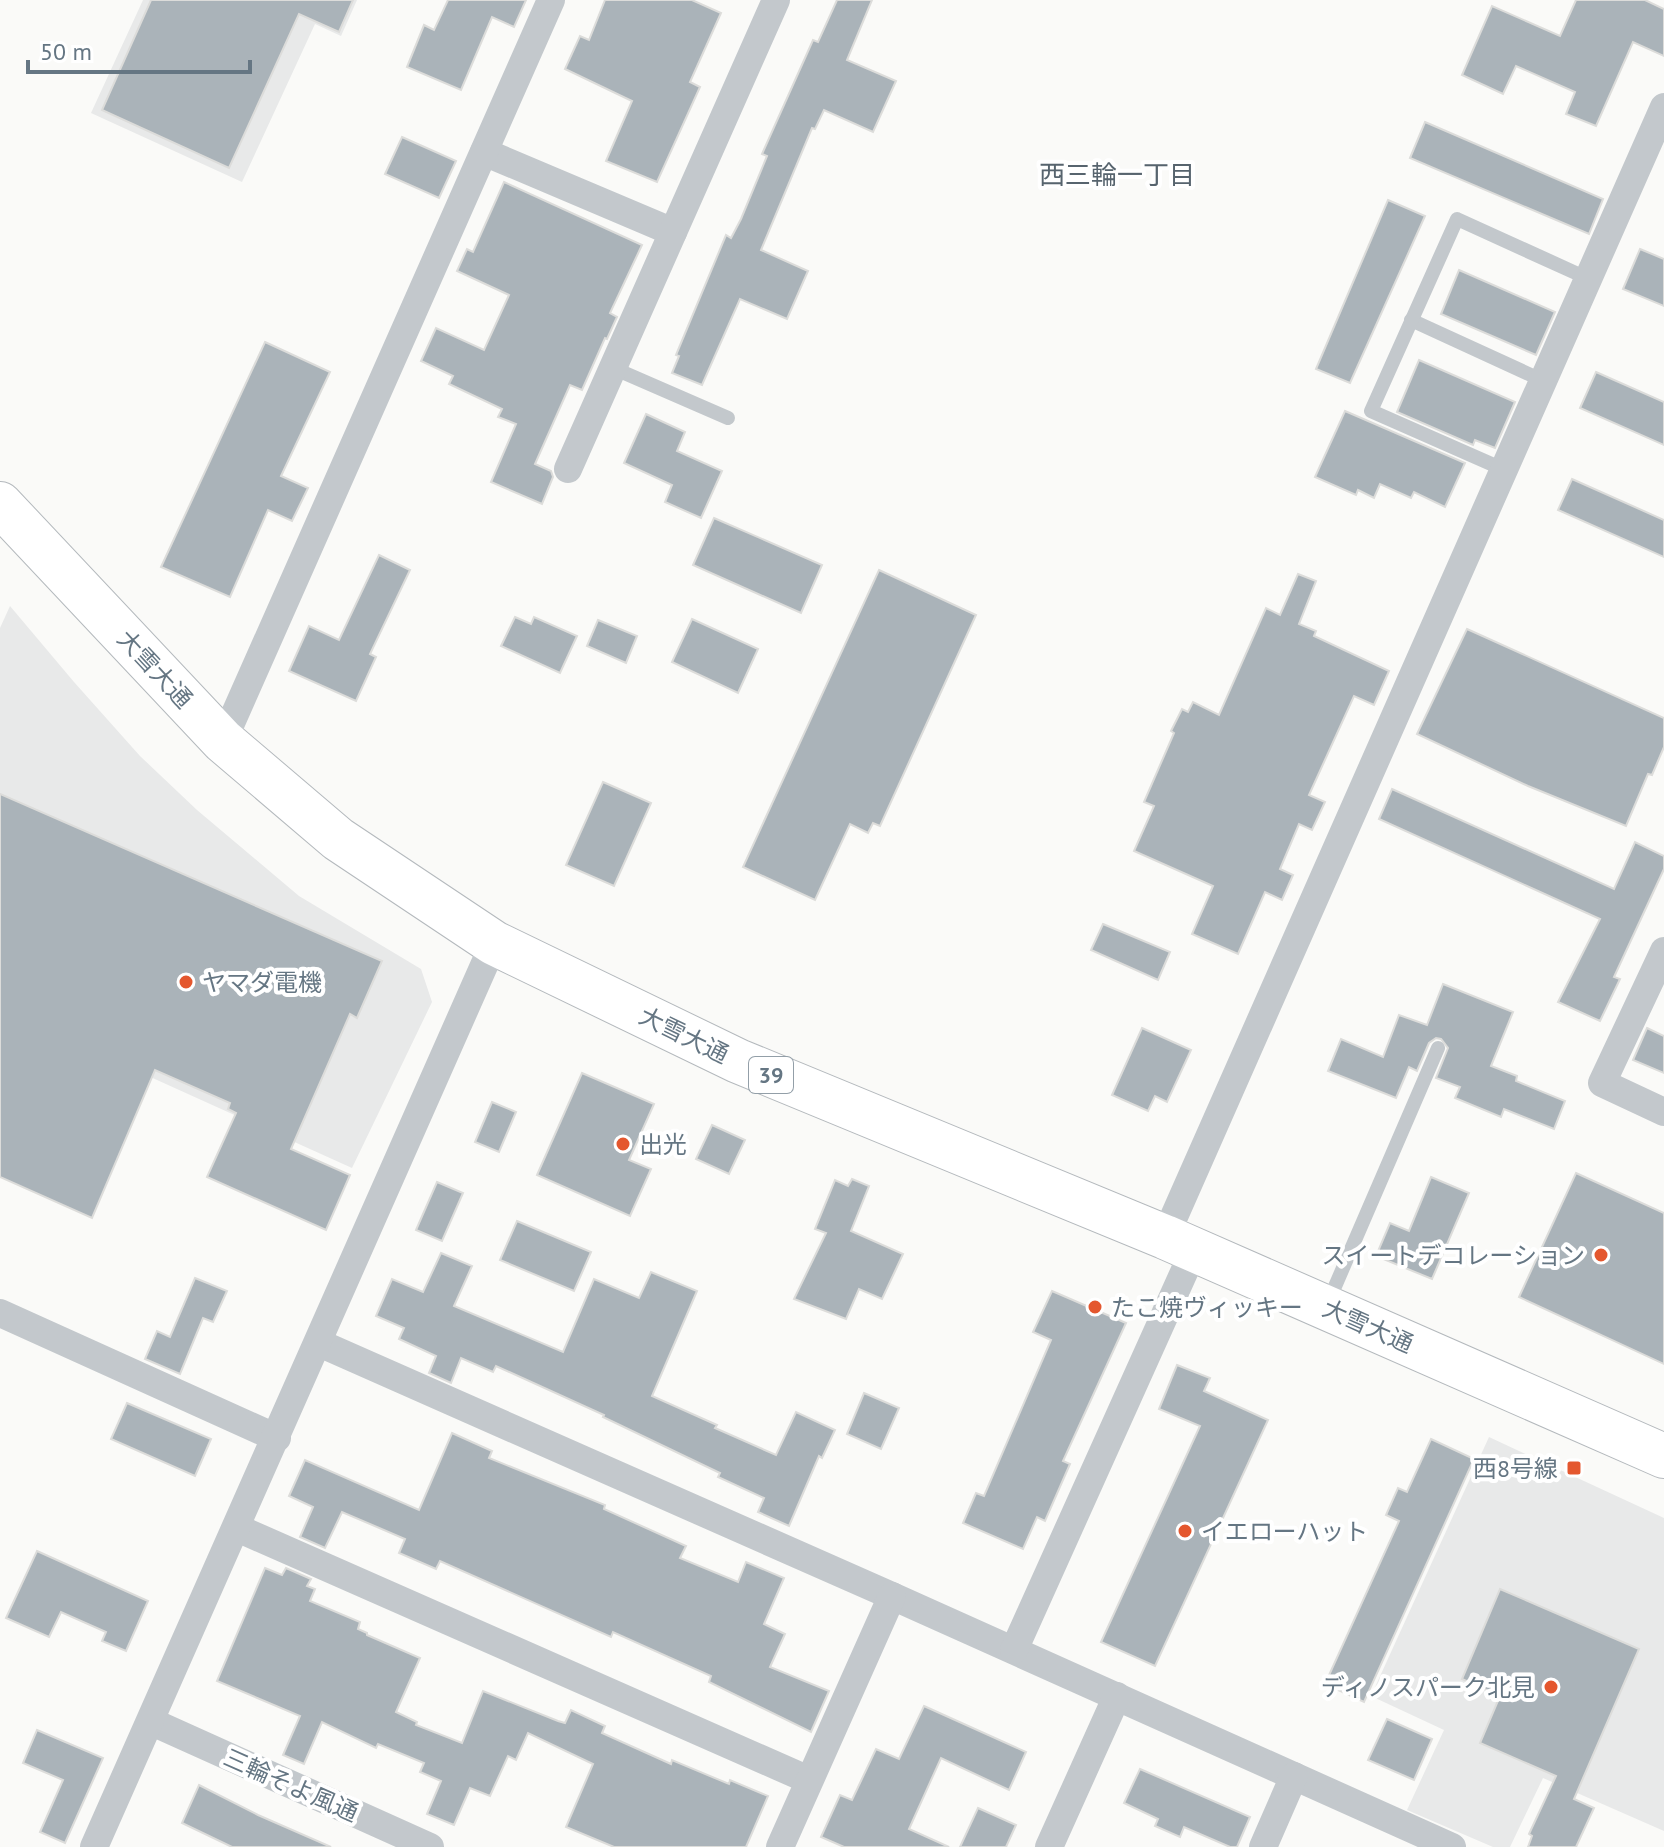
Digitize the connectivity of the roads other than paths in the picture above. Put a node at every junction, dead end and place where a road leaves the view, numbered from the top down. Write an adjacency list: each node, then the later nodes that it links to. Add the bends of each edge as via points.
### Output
1 (551, 0): 4 (street)
2 (776, 0): 5 (street)
3 (1664, 107): 6 (street)
4 (484, 152): 5 (street); 14 (street)
5 (673, 232): 8 (street)
6 (1589, 279): 7 (lane, via 1457,219); 9 (street)
7 (1411, 320): 9 (lane); 12 (lane, via 1371,411)
8 (613, 368): 10 (lane); 11 (street)
9 (1544, 381): 12 (street)
10 (728, 418)
11 (568, 469)
12 (1505, 470): 19 (street)
13 (0, 504): 14 (highway, 大雪大通 / 39)
14 (223, 741): 15 (highway, 大雪大通 / 39, via 338,839)
15 (494, 943): 19 (highway, 大雪大通 / 39, via 738,1061); 22 (street)
16 (1664, 951): 18 (street, via 1602,1083)
17 (1438, 1048): 20 (lane)
18 (1664, 1112)
19 (1179, 1244): 20 (highway, 大雪大通 / 39); 27 (street)
20 (1326, 1307): 24 (highway, 大雪大通 / 39)
21 (0, 1313): 23 (street)
22 (319, 1343): 23 (street); 26 (street)
23 (277, 1438): 25 (street)
24 (1664, 1456)
25 (237, 1528): 29 (street); 31 (street)
26 (892, 1596): 27 (street); 31 (street)
27 (1014, 1650): 28 (street)
28 (1117, 1696): 30 (street); 35 (street)
29 (152, 1722): 32 (street); 33 (street, 三輪そよ風通)
30 (1294, 1776): 36 (street); 37 (street)
31 (809, 1780): 34 (street)
32 (94, 1847)
33 (430, 1847)
34 (780, 1847)
35 (1049, 1847)
36 (1263, 1847)
37 (1452, 1847)

